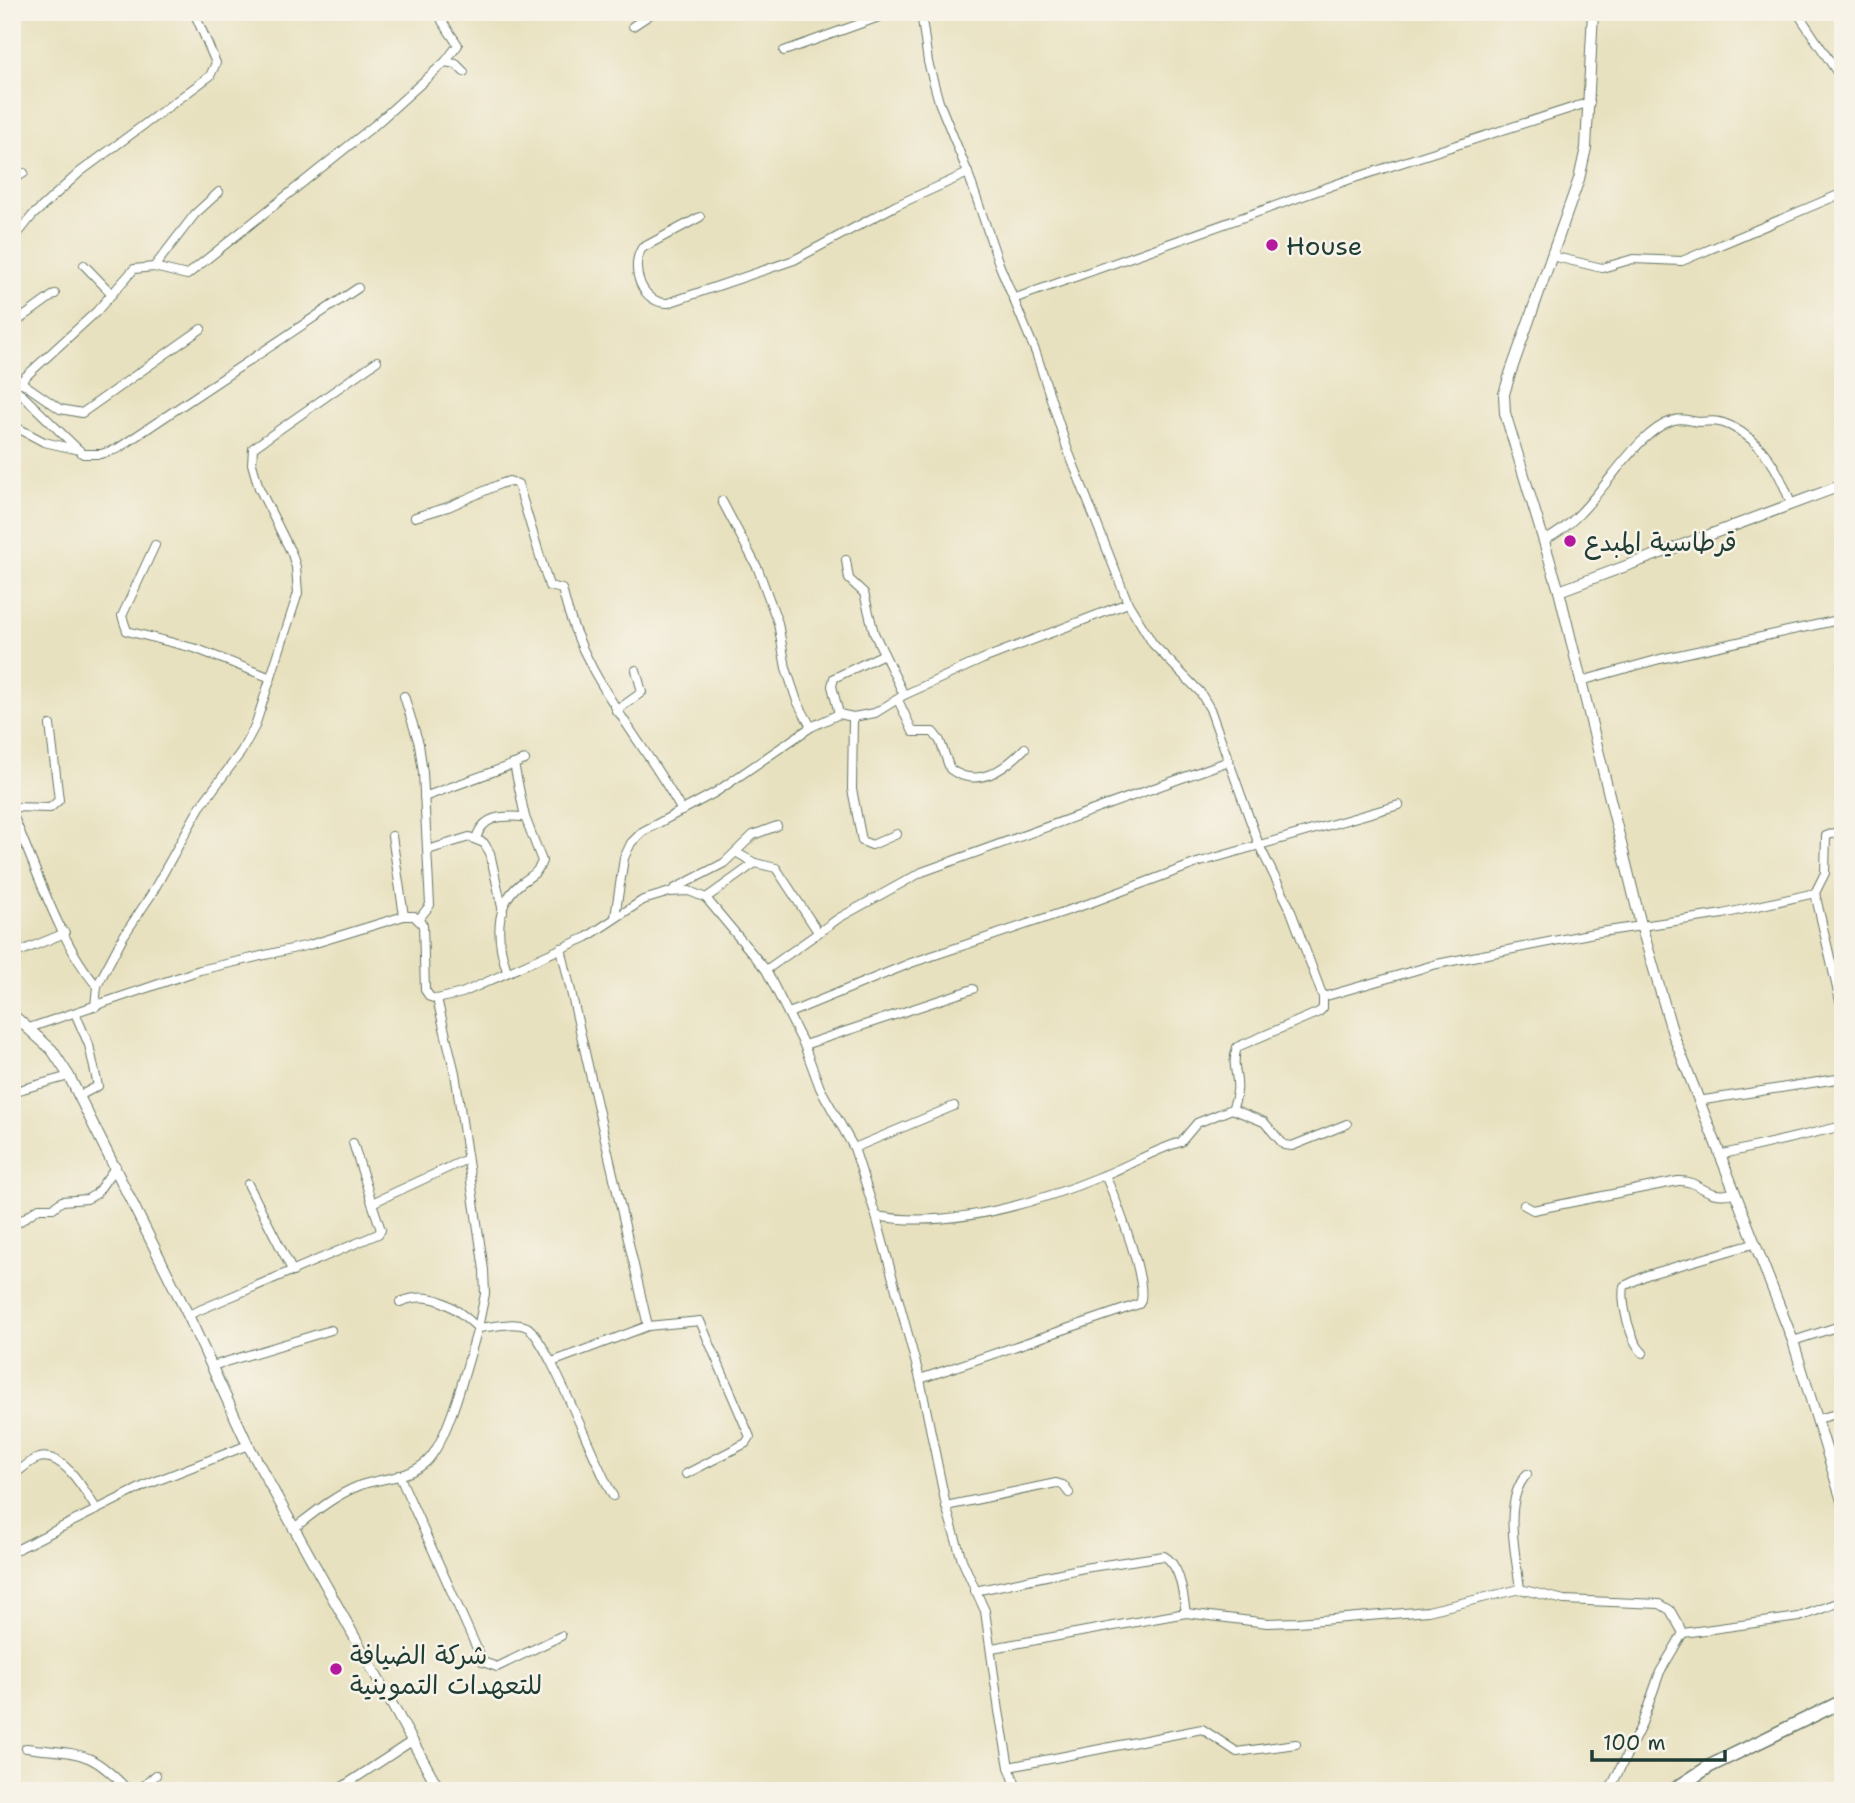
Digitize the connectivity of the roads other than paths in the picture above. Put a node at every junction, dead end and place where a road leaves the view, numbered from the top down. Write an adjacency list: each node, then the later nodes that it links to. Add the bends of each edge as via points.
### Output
1 (194, 12): 20 (street, via 216,63 210,76 80,172)
2 (443, 12): 10 (street, via 442,21 458,45)
3 (654, 12): 8 (street)
4 (893, 12): 9 (street)
5 (921, 12): 15 (street, via 933,82)
6 (1593, 12): 13 (street)
7 (1797, 12): 12 (street)
8 (633, 26)
9 (785, 51)
10 (445, 62): 11 (street); 23 (street, via 376,124 187,275)
11 (464, 72)
12 (1843, 81)
13 (1590, 102): 21 (street, via 1586,148); 27 (street, via 1324,188)
14 (24, 173): 16 (street)
15 (968, 173): 19 (street, via 793,260 658,303 648,296 635,268 636,257 642,248); 27 (street)
16 (12, 180)
17 (219, 192): 23 (street, via 194,214)
18 (1843, 193): 21 (street, via 1682,261 1633,259 1602,268)
19 (700, 217)
20 (12, 241)
21 (1552, 256): 38 (street, via 1510,374 1504,404)
22 (84, 265): 26 (street)
23 (154, 267): 26 (street, via 134,269)
24 (358, 288): 33 (street, via 117,449 90,455)
25 (55, 294): 28 (street)
26 (112, 294): 31 (street)
27 (1013, 299): 42 (street)
28 (12, 325)
29 (201, 330): 31 (street, via 82,413 60,409)
30 (377, 360): 46 (street, via 253,448 252,464 263,499 283,531 296,567 298,593)
31 (16, 386): 33 (street)
32 (12, 425): 33 (street, via 44,442)
33 (79, 450)
34 (1843, 485): 36 (street)
35 (722, 501): 54 (street, via 758,569 778,623 786,668)
36 (1791, 504): 38 (street, via 1780,472 1746,434 1720,421 1674,420 1645,437 1584,509); 41 (street)
37 (415, 517): 50 (street, via 509,481 518,484 549,586 562,589 586,658)
38 (1545, 540): 41 (street)
39 (155, 545): 46 (street, via 122,617 127,631 197,649)
40 (846, 560): 44 (street, via 849,579 864,593)
41 (1559, 591): 47 (street)
42 (1128, 603): 49 (street, via 983,659); 57 (street, via 1153,644 1200,692)
43 (1843, 619): 47 (street)
44 (884, 654): 49 (street); 51 (street, via 834,678)
45 (636, 670): 50 (street, via 642,692)
46 (271, 678): 88 (street, via 241,752 200,807)
47 (1581, 681): 81 (street)
48 (404, 696): 59 (street, via 419,744)
49 (901, 697): 52 (street, via 875,713); 55 (street, via 913,732 933,732 950,769 961,775 983,777 1002,770)
50 (616, 711): 62 (street, via 646,748)
51 (839, 714): 52 (street); 54 (street)
52 (853, 717): 67 (street, via 852,789 862,841 872,845)
53 (50, 725): 61 (street, via 59,800 50,808)
54 (811, 727): 62 (street)
55 (1026, 748)
56 (524, 760): 58 (street)
57 (1229, 761): 70 (street); 82 (street, via 922,872)
58 (514, 764): 59 (street); 64 (street)
59 (424, 797): 71 (street)
60 (1399, 805): 70 (street)
61 (12, 807)
62 (682, 811): 79 (street, via 631,843 624,858)
63 (12, 813): 83 (street)
64 (526, 817): 69 (street, via 494,817 483,825); 77 (street, via 542,861 537,874 518,885)
65 (777, 826): 72 (street, via 753,835)
66 (1843, 830): 75 (street, via 1826,836 1825,873)
67 (897, 834)
68 (392, 836): 78 (street)
69 (477, 839): 71 (street, via 469,836); 77 (street, via 490,853)
70 (1259, 845): 90 (street, via 1289,906); 95 (street, via 911,963)
71 (428, 850): 80 (street, via 430,905)
72 (737, 853): 73 (street); 74 (street)
73 (755, 863): 76 (street); 82 (street, via 776,868)
74 (670, 892): 76 (street, via 688,891); 79 (street, via 643,900)
75 (1815, 892): 81 (street, via 1723,914); 92 (street)
76 (706, 898): 86 (street)
77 (503, 912): 87 (street, via 499,948)
78 (404, 916): 80 (street); 93 (street, via 309,945 200,970)
79 (615, 917): 84 (street)
80 (419, 919): 91 (street, via 425,990)
81 (1641, 925): 90 (street, via 1437,964); 103 (street)
82 (818, 932): 86 (street)
83 (65, 933): 85 (street); 88 (street)
84 (561, 948): 87 (street); 125 (street)
85 (14, 954)
86 (766, 970): 95 (street)
87 (507, 971): 91 (street, via 462,993)
88 (97, 986): 93 (street)
89 (973, 989): 98 (street)
90 (1324, 997): 105 (street, via 1319,1012 1237,1047 1234,1059 1239,1091)
91 (437, 999): 111 (street, via 455,1073)
92 (1840, 1001)
93 (95, 1007): 94 (street)
94 (75, 1013): 97 (street); 102 (street, via 89,1045 98,1086)
95 (789, 1013): 98 (street)
96 (12, 1014): 97 (street)
97 (29, 1028): 99 (street, via 52,1050)
98 (804, 1045): 109 (street, via 820,1088)
99 (69, 1076): 101 (street); 102 (street)
100 (1843, 1078): 103 (street)
101 (12, 1092)
102 (79, 1096): 112 (street)
103 (1698, 1101): 110 (street)
104 (954, 1106): 109 (street)
105 (1232, 1109): 106 (street, via 1264,1122 1284,1145); 113 (street, via 1197,1123 1181,1142)
106 (1347, 1124)
107 (1843, 1126): 110 (street)
108 (353, 1143): 116 (street)
109 (854, 1147): 118 (street)
110 (1719, 1154): 115 (street)
111 (467, 1159): 116 (street); 126 (street, via 484,1270)
112 (116, 1166): 119 (street, via 96,1194 39,1208); 123 (street)
113 (1105, 1175): 118 (street, via 1012,1208 898,1220); 132 (street, via 1139,1272 1144,1294 1139,1304)
114 (248, 1184): 121 (street)
115 (1733, 1193): 117 (street, via 1710,1194 1678,1181 1533,1210); 120 (street)
116 (372, 1203): 121 (street, via 381,1230 378,1234)
117 (1524, 1205)
118 (876, 1216): 132 (street)
119 (12, 1227)
120 (1753, 1244): 128 (street); 129 (street, via 1629,1282 1623,1295 1625,1308)
121 (293, 1272): 123 (street)
122 (400, 1302): 126 (street, via 418,1295 428,1298 460,1312)
123 (188, 1315): 131 (street)
124 (1843, 1325): 128 (street)
125 (648, 1326): 130 (street); 137 (street, via 700,1321 750,1433 746,1443)
126 (478, 1328): 130 (street, via 517,1324 528,1328); 139 (street, via 435,1451 425,1463)
127 (331, 1330): 131 (street)
128 (1793, 1341): 134 (street)
129 (1643, 1353)
130 (552, 1362): 141 (street)
131 (212, 1366): 135 (street)
132 (920, 1379): 143 (street)
133 (1843, 1412): 134 (street)
134 (1818, 1419): 142 (street)
135 (248, 1445): 144 (street, via 181,1469); 145 (street)
136 (16, 1473): 144 (street, via 39,1458 55,1459)
137 (686, 1474)
138 (1527, 1474): 147 (street, via 1518,1483 1513,1502)
139 (399, 1475): 145 (street, via 360,1485); 152 (street, via 483,1662 497,1667)
140 (1069, 1493): 143 (street, via 1056,1483)
141 (613, 1496)
142 (1843, 1504)
143 (946, 1506): 148 (street)
144 (97, 1510): 146 (street)
145 (293, 1529): 155 (street)
146 (12, 1552)
147 (1520, 1589): 150 (street, via 1428,1611 1298,1622); 151 (street, via 1564,1600 1660,1604 1670,1610)
148 (975, 1591): 150 (street, via 1164,1556 1181,1586); 153 (street, via 985,1611)
149 (1843, 1601): 151 (street, via 1799,1617)
150 (1186, 1613): 153 (street)
151 (1683, 1633): 165 (street, via 1660,1672)
152 (561, 1636)
153 (992, 1648): 158 (street)
154 (1843, 1701): 166 (highway, via 1710,1766)
155 (412, 1741): 162 (street); 163 (street)
156 (1296, 1744): 158 (street, via 1237,1752 1202,1729)
157 (26, 1748): 160 (street, via 92,1758 103,1763)
158 (1009, 1767): 164 (street)
159 (156, 1775): 161 (street)
160 (129, 1791)
161 (138, 1791)
162 (336, 1791)
163 (440, 1791)
164 (1018, 1791)
165 (1609, 1791)
166 (1672, 1791)

